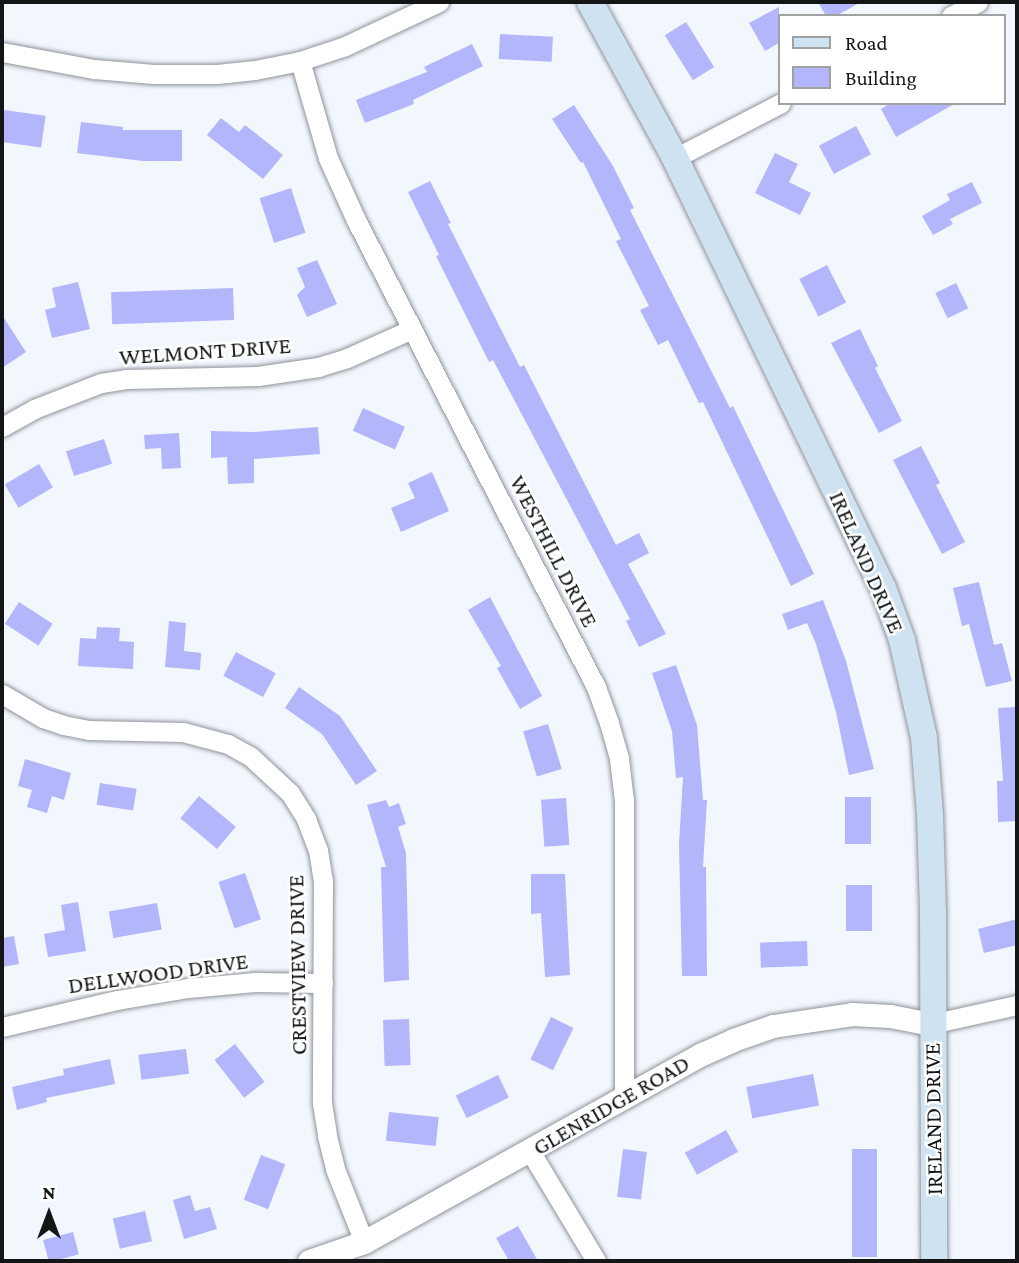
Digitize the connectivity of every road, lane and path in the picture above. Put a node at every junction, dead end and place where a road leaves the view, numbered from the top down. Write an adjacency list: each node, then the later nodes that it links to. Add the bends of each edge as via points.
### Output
1 (439, 2): 6 (street)
2 (590, 2): 8 (main road, IRELAND DRIVE)
3 (978, 2): 4 (street)
4 (955, 14)
5 (2, 52): 6 (street, via 94,69 153,74 217,74)
6 (300, 61): 9 (street, WESTHILL DRIVE, via 328,158)
7 (778, 105): 8 (street)
8 (675, 158): 14 (main road, IRELAND DRIVE, via 877,575 902,640 924,738 929,802)
9 (412, 329): 10 (street, WELMONT DRIVE, via 318,367 258,376 101,383); 16 (street, WESTHILL DRIVE, via 596,687 609,723 624,801)
10 (2, 427)
11 (2, 694): 12 (street, CRESTVIEW DRIVE, via 63,725 204,736 250,756 273,774 306,819 318,850 323,880)
12 (323, 983): 15 (street, DELLWOOD DRIVE, via 188,988); 18 (street, CRESTVIEW DRIVE, via 322,1103 327,1136)
13 (1017, 1004): 14 (street)
14 (931, 1024): 16 (street, GLENRIDGE ROAD, via 852,1014 773,1026 702,1054); 21 (main road, IRELAND DRIVE)
15 (2, 1027)
16 (624, 1097): 17 (street, GLENRIDGE ROAD)
17 (530, 1151): 18 (street, GLENRIDGE ROAD); 20 (street)
18 (364, 1242): 19 (street, GLENRIDGE ROAD)
19 (309, 1261)
20 (596, 1261)
21 (934, 1261)

